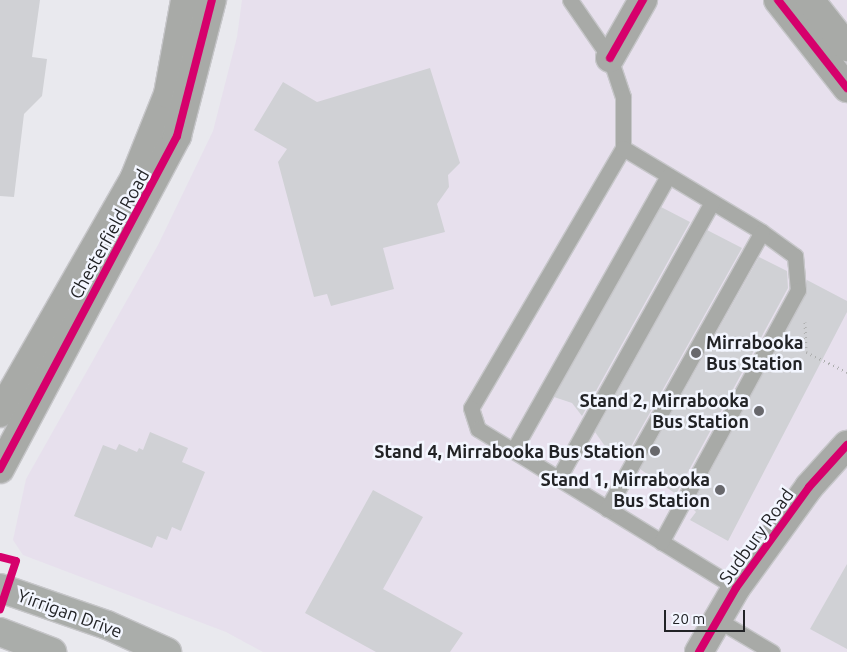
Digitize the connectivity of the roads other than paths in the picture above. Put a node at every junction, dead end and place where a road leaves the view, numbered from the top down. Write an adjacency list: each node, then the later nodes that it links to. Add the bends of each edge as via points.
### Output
1 (185, 0): 14 (street, Chesterfield Road, via 168,94 138,171)
2 (212, 0): 15 (street, Chesterfield Road, via 178,136 158,178)
3 (570, 0): 8 (lane)
4 (643, 0): 8 (street)
5 (778, 0): 9 (street)
6 (810, 0): 7 (street)
7 (847, 47)
8 (610, 58): 10 (lane, via 623,97)
9 (847, 88)
10 (623, 148): 11 (lane); 17 (lane, via 471,408 478,429)
11 (668, 176): 12 (lane); 17 (lane)
12 (712, 202): 13 (lane); 19 (lane)
13 (762, 232): 20 (lane); 21 (lane, via 794,256 798,290)
14 (0, 413)
15 (6, 438): 18 (street, Chesterfield Road)
16 (847, 445): 23 (street, Sudbury Road, via 809,487)
17 (512, 451): 19 (lane)
18 (0, 469)
19 (558, 479): 20 (lane)
20 (607, 509): 21 (lane)
21 (661, 542): 23 (lane)
22 (0, 588): 27 (main road, Yirrigan Drive, via 107,625)
23 (736, 588): 24 (street, Sudbury Road)
24 (718, 620): 28 (street, Sudbury Road); 29 (lane)
25 (0, 632): 26 (main road)
26 (52, 652)
27 (167, 652)
28 (699, 652)
29 (772, 652)

